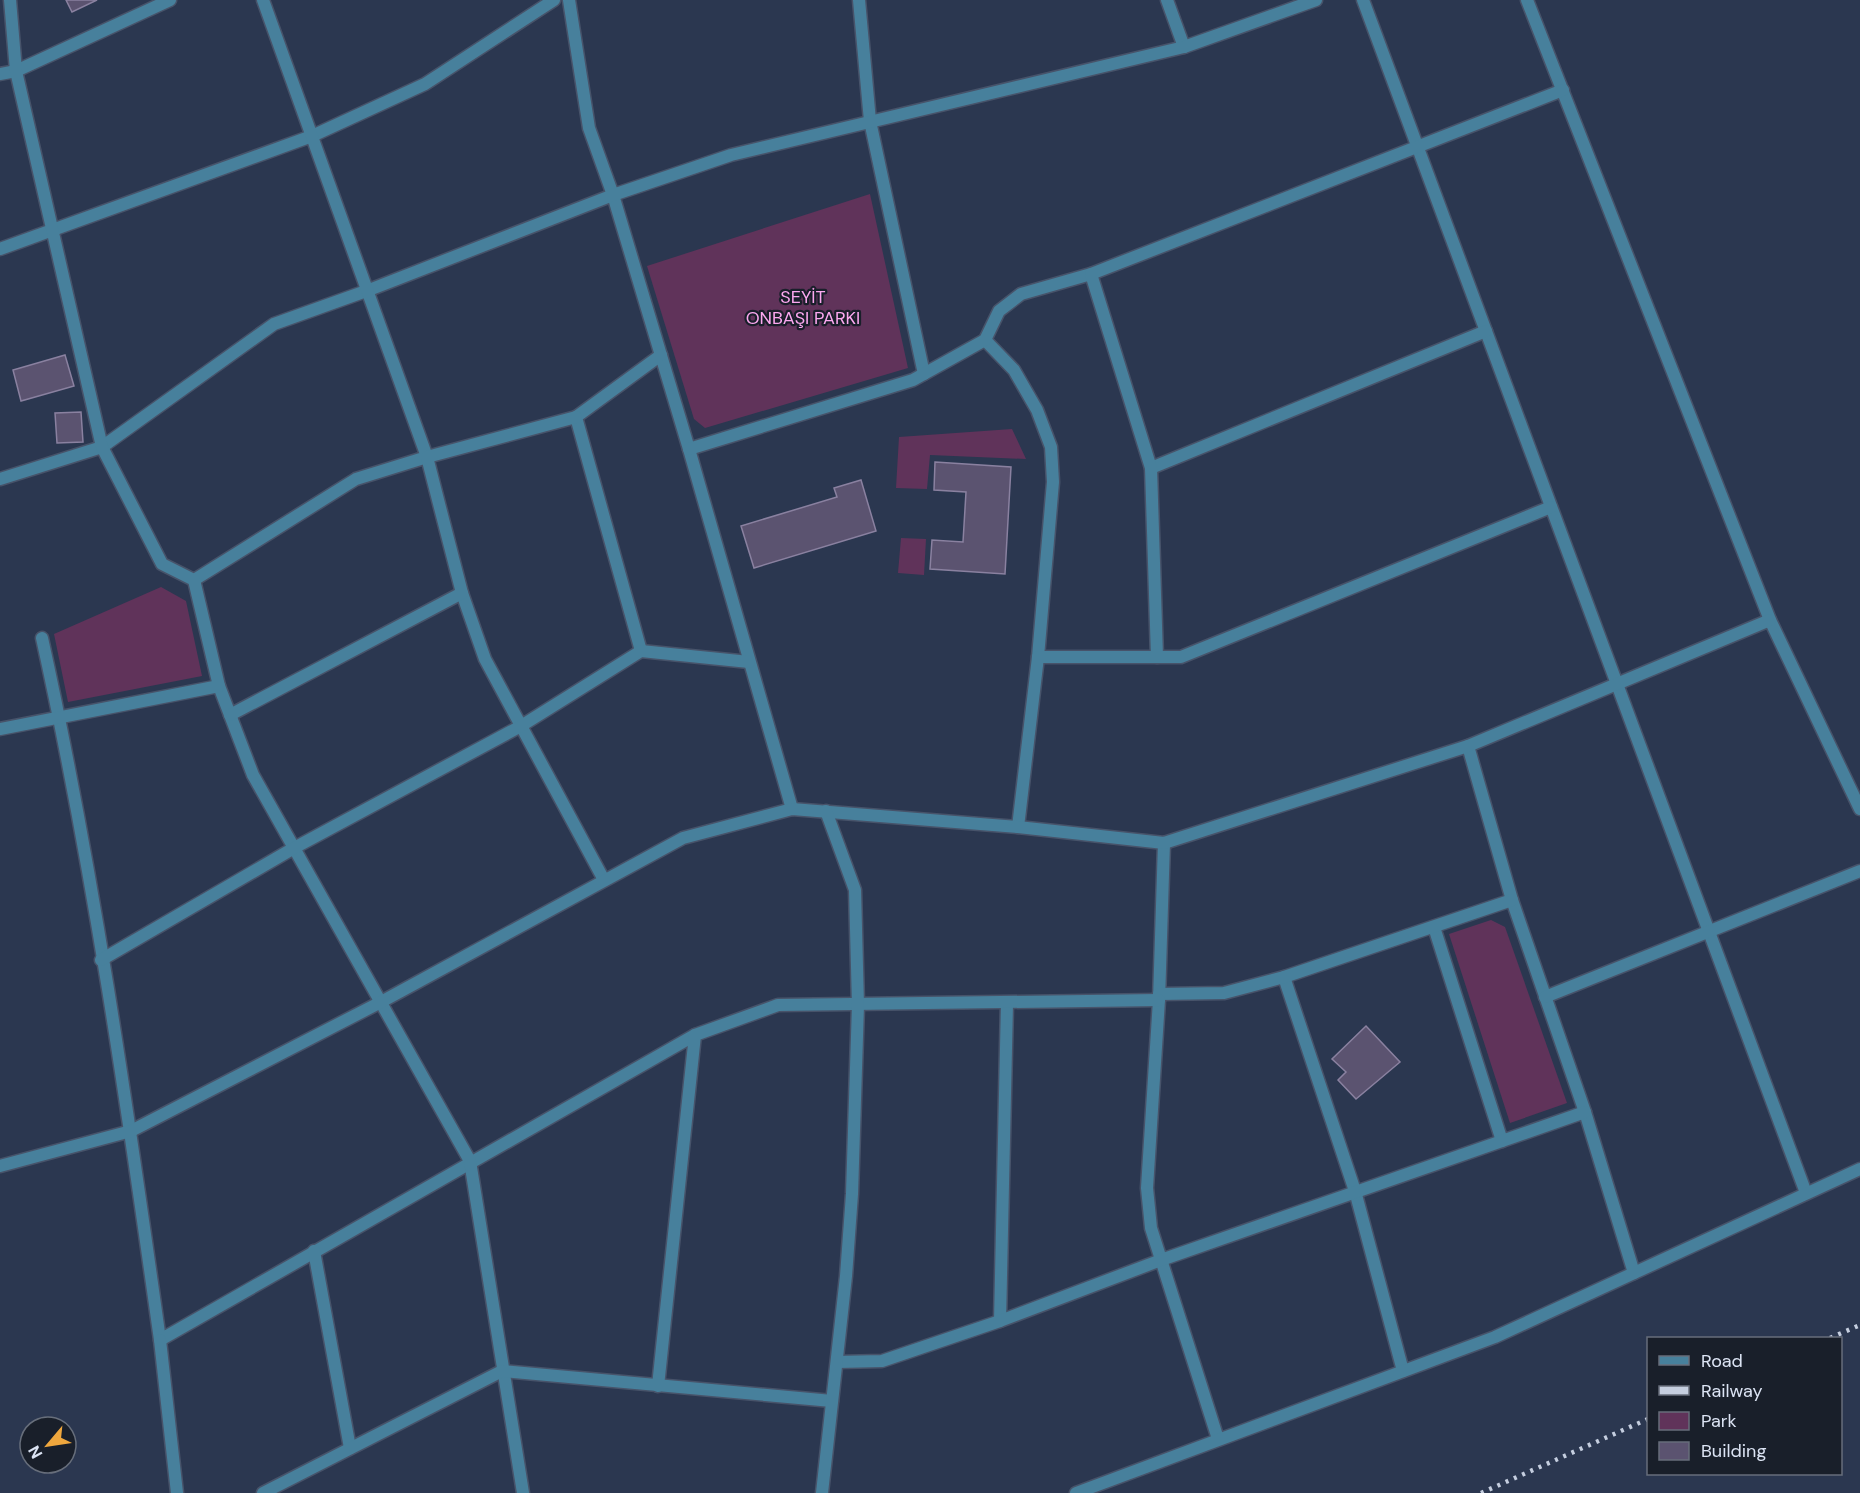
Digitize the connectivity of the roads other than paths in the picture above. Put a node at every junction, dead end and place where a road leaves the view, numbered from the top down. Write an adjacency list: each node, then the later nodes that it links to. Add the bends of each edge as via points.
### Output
1 (10, 0): 12 (street)
2 (170, 0): 12 (street)
3 (263, 0): 16 (street)
4 (554, 0): 16 (street, via 425,84)
5 (569, 0): 18 (street, via 589,128)
6 (859, 0): 15 (street)
7 (1167, 0): 11 (street)
8 (1316, 0): 11 (street)
9 (1363, 0): 17 (street)
10 (1527, 0): 14 (street)
11 (1184, 47): 15 (street)
12 (16, 70): 13 (street); 19 (street)
13 (0, 74)
14 (1563, 90): 17 (street); 36 (street)
15 (870, 121): 18 (street, via 731,155); 26 (street)
16 (312, 136): 19 (street); 22 (street)
17 (1418, 149): 21 (street); 23 (street)
18 (613, 195): 22 (street); 25 (street)
19 (52, 232): 20 (street); 28 (street)
20 (0, 249)
21 (1091, 274): 24 (street, via 1021,294 999,311); 31 (street)
22 (369, 290): 28 (street, via 274,324); 30 (street)
23 (1486, 332): 31 (street); 33 (street)
24 (985, 340): 26 (street); 39 (street, via 1014,370 1037,410 1051,447 1053,482)
25 (661, 355): 27 (street); 29 (street)
26 (924, 374): 29 (street)
27 (576, 417): 30 (street); 38 (street)
28 (102, 447): 32 (street); 34 (street, via 162,564)
29 (689, 449): 41 (street)
30 (427, 457): 34 (street, via 356,479); 35 (street)
31 (1151, 468): 40 (street)
32 (0, 479)
33 (1551, 507): 40 (street, via 1181,657); 42 (street)
34 (194, 580): 43 (street)
35 (462, 593): 44 (street); 46 (street, via 485,659)
36 (1770, 620): 42 (street); 50 (street)
37 (42, 638): 45 (street)
38 (641, 651): 41 (street); 46 (street)
39 (1038, 657): 40 (street); 52 (street)
40 (1157, 657)
41 (748, 662): 49 (street)
42 (1617, 684): 48 (street); 59 (street)
43 (219, 686): 44 (street); 45 (street)
44 (230, 715): 54 (street, via 253,775)
45 (59, 717): 47 (street); 60 (street)
46 (521, 726): 54 (street); 56 (street)
47 (0, 729)
48 (1468, 746): 53 (street); 57 (street)
49 (792, 809): 51 (street); 56 (street, via 683,838)
50 (1860, 809)
51 (826, 811): 52 (street); 66 (street, via 855,890)
52 (1017, 827): 53 (street)
53 (1164, 843): 62 (street)
54 (294, 848): 60 (street); 64 (street)
55 (1860, 871): 59 (street)
56 (604, 880): 64 (street)
57 (1512, 900): 58 (street); 63 (street)
58 (1434, 927): 61 (street); 70 (street)
59 (1709, 932): 63 (street); 75 (street)
60 (101, 960): 69 (street)
61 (1284, 977): 62 (street, via 1224,993); 74 (street)
62 (1159, 997): 65 (street); 77 (street, via 1147,1188 1151,1228)
63 (1545, 997): 68 (street)
64 (381, 1002): 69 (street); 71 (street)
65 (1007, 1003): 66 (street); 79 (street)
66 (858, 1005): 67 (street, via 778,1005); 81 (street, via 852,1194)
67 (695, 1035): 71 (street); 84 (street)
68 (1585, 1112): 70 (street); 78 (street)
69 (131, 1131): 72 (street); 80 (street)
70 (1502, 1141): 74 (street)
71 (470, 1161): 76 (street); 83 (street)
72 (0, 1166)
73 (1860, 1169): 75 (street)
74 (1355, 1191): 77 (street); 82 (street)
75 (1806, 1192): 78 (street)
76 (314, 1251): 80 (street); 87 (street)
77 (1161, 1260): 79 (street); 86 (street)
78 (1634, 1273): 82 (street, via 1495,1337)
79 (1000, 1321): 81 (street, via 882,1361)
80 (160, 1340): 88 (street)
81 (837, 1362): 85 (street)
82 (1403, 1371): 86 (street)
83 (505, 1372): 84 (street); 87 (street); 90 (street)
84 (658, 1386): 85 (street)
85 (832, 1401): 91 (street)
86 (1218, 1439): 92 (street)
87 (350, 1448): 89 (street)
88 (177, 1493)
89 (263, 1493)
90 (523, 1493)
91 (822, 1493)
92 (1076, 1493)

